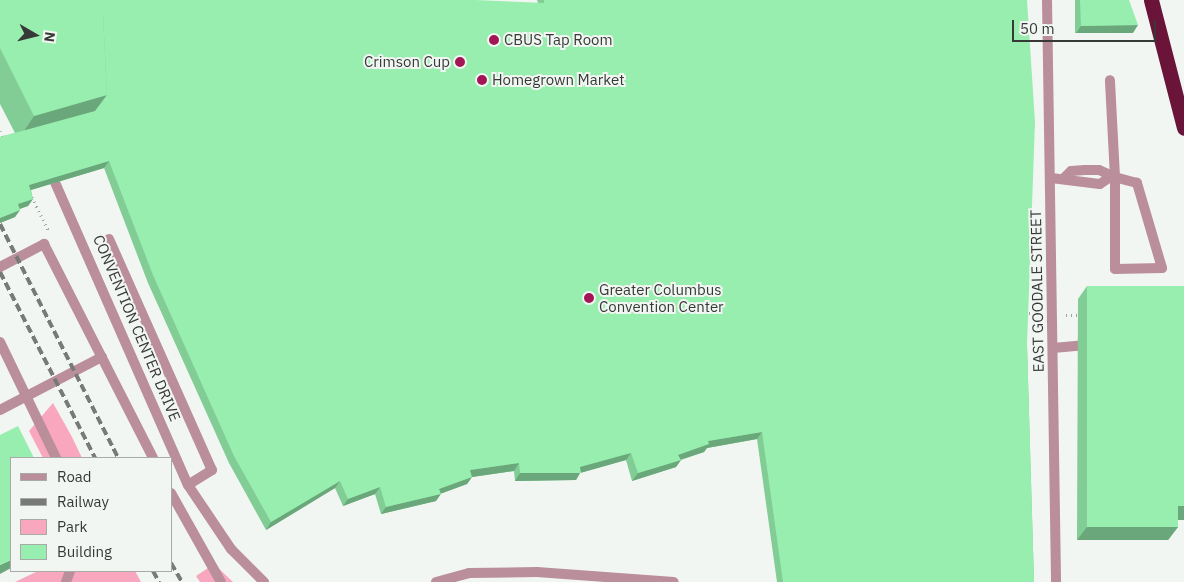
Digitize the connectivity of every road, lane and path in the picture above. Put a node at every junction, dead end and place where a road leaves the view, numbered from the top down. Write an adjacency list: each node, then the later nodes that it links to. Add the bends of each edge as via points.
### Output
1 (1048, 0): 9 (street, EAST GOODALE STREET)
2 (1151, 0): 4 (highway)
3 (1110, 80): 8 (street)
4 (1184, 128)
5 (0, 131): 6 (path)
6 (9, 149)
7 (43, 158): 20 (street, CONVENTION CENTER DRIVE, via 81,236)
8 (1112, 177): 8 (street, via 1115,269 1162,268 1137,183); 9 (street, via 1100,184 1071,183 1064,178)
9 (1051, 178): 14 (street, EAST GOODALE STREET)
10 (109, 239): 20 (street, via 212,470)
11 (0, 267): 15 (street, via 44,244)
12 (0, 342): 16 (street)
13 (1078, 346): 14 (street)
14 (1053, 348): 26 (street, EAST GOODALE STREET)
15 (102, 357): 16 (street); 19 (street)
16 (27, 395): 17 (street); 18 (street)
17 (0, 410)
18 (56, 457)
19 (152, 457)
20 (188, 485): 23 (street, CONVENTION CENTER DRIVE, via 231,549)
21 (172, 495): 22 (street)
22 (221, 582)
23 (264, 582)
24 (436, 582): 25 (street, via 469,573 537,572)
25 (674, 582)
26 (1056, 582)

